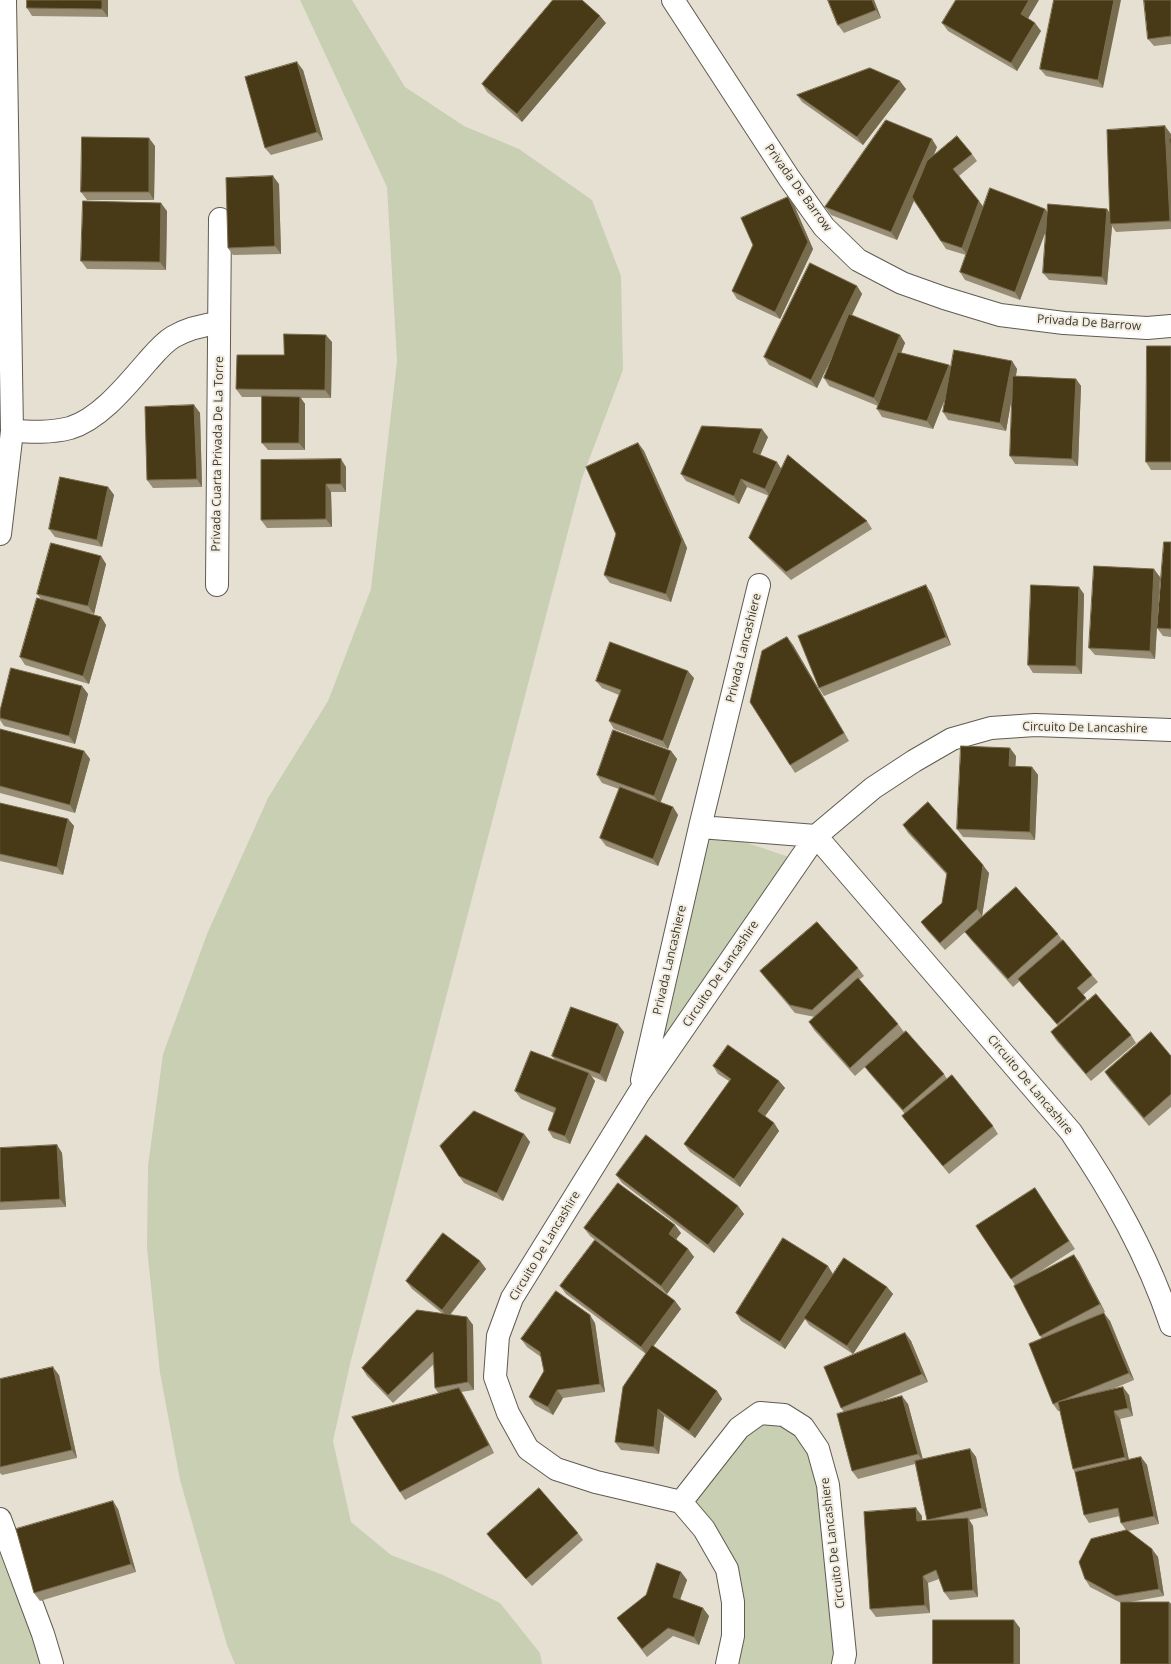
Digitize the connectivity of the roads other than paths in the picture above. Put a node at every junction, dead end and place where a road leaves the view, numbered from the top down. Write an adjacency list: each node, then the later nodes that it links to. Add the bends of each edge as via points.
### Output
1 (5, 0): 6 (street)
2 (673, 0): 5 (street, Privada De Barrow, via 789,178 824,227 858,260 902,282 1000,315 1064,323 1148,328)
3 (220, 219): 4 (street, Privada Cuarta Privada De La Torre)
4 (219, 323): 6 (street, via 194,327 173,337 99,413 70,428 42,432); 8 (street, Privada Cuarta Privada De La Torre)
5 (1171, 326)
6 (12, 431): 7 (street)
7 (0, 534)
8 (217, 584)
9 (759, 585): 11 (street, Privada Lancashiere)
10 (1171, 730): 12 (street, Circuito De Lancashire, via 1035,725 991,728 952,739 873,788)
11 (700, 827): 12 (street); 13 (street, Privada Lancashiere)
12 (816, 836): 13 (street, Circuito De Lancashire); 14 (street, Circuito De Lancashire, via 1071,1132 1104,1182 1135,1237)
13 (639, 1093): 15 (street, Circuito De Lancashire, via 512,1298 498,1336 495,1377 508,1413 528,1449 556,1469 596,1482)
14 (1171, 1325)
15 (681, 1502): 18 (street, via 704,1529 727,1569 733,1602 733,1636); 19 (street, Circuito De Lancashiere, via 739,1428 760,1412 784,1415 803,1427 818,1449 828,1485 845,1654)
16 (0, 1519): 17 (street)
17 (52, 1664)
18 (727, 1664)
19 (843, 1664)

